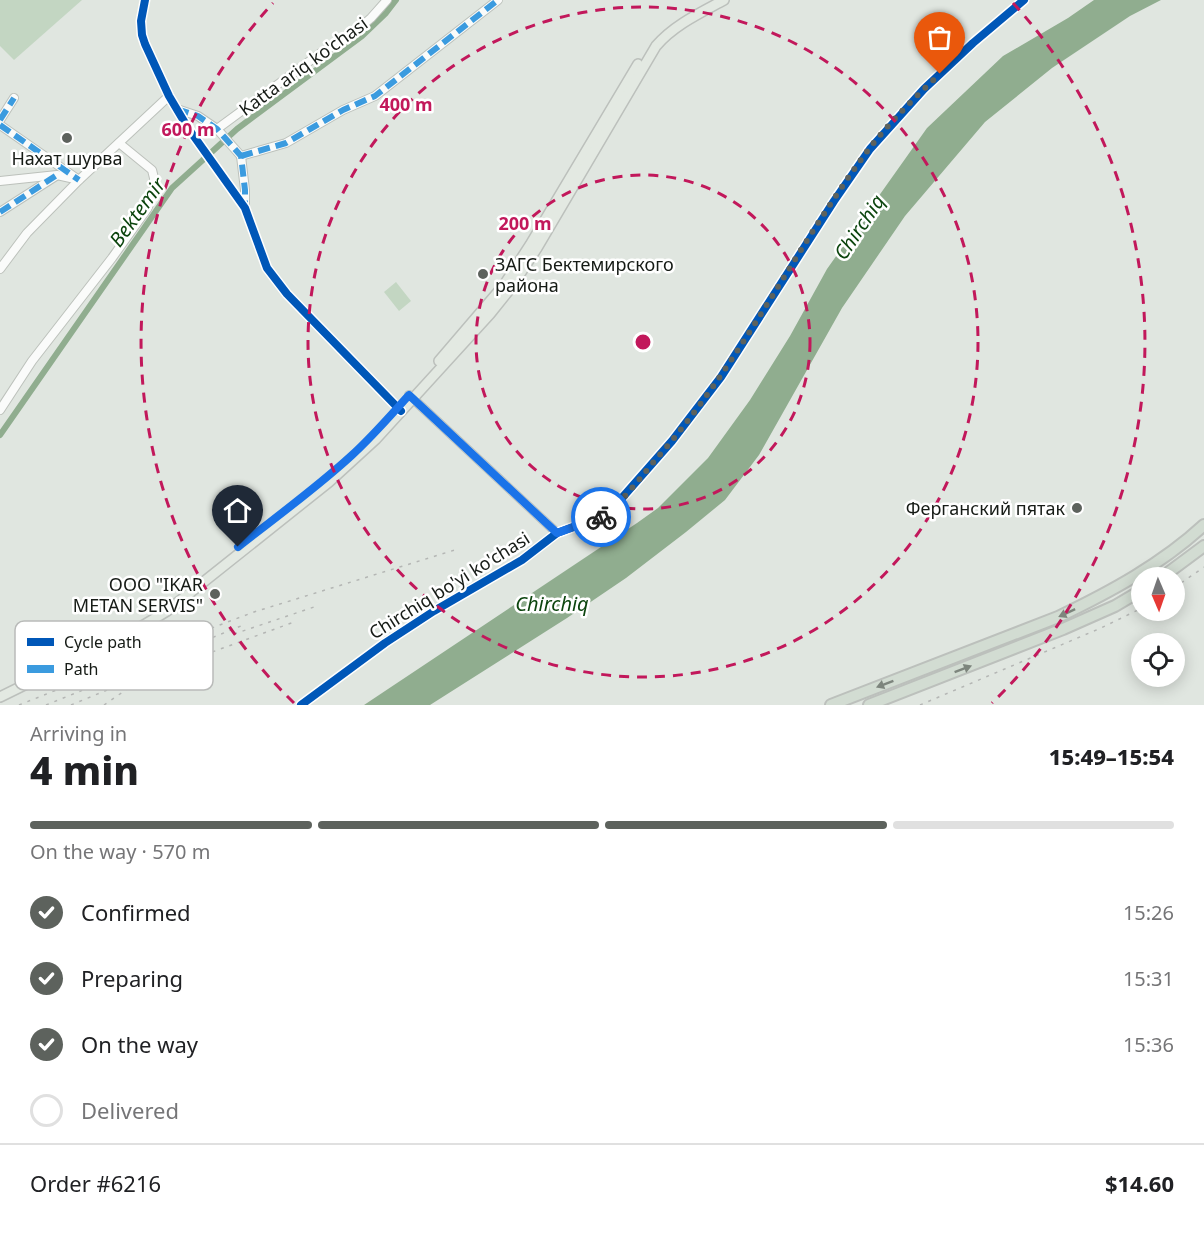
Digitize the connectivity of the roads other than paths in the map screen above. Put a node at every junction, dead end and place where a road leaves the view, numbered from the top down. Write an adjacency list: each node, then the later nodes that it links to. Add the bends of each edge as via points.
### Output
1 (145, 0): 7 (street, via 141,16 143,40)
2 (387, 0): 12 (street, Katta ariq ko'chasi, via 350,36 322,52)
3 (498, 0): 14 (street, via 375,96 286,142)
4 (713, 0): 20 (main road, via 674,22 651,42)
5 (724, 0): 20 (main road, via 676,27 656,46)
6 (1024, 0): 26 (street, Chirchiq bo'yi ko'chasi, via 924,89 870,149 721,377 672,441 609,512)
7 (169, 96): 9 (street); 13 (street)
8 (14, 98): 10 (street)
9 (177, 109): 12 (street, via 198,116); 18 (street)
10 (0, 120)
11 (0, 125): 16 (street)
12 (219, 132): 14 (street)
13 (119, 143): 16 (street); 23 (street, via 152,170 154,188 147,209 32,361)
14 (241, 156): 18 (street)
15 (57, 175): 16 (street); 17 (street); 19 (street)
16 (79, 180): 21 (street, via 27,233)
17 (0, 181)
18 (245, 208): 24 (street, via 267,268 277,282)
19 (0, 212)
20 (533, 246): 22 (main road, via 510,289 490,314)
21 (0, 269)
22 (411, 397): 24 (main road); 26 (street)
23 (0, 410)
24 (400, 410): 31 (main road, via 327,480)
25 (1204, 525): 30 (highway, via 1165,556)
26 (557, 533): 39 (street, Chirchiq bo'yi ko'chasi, via 522,560 385,643)
27 (1204, 546): 28 (highway)
28 (1176, 567)
29 (1131, 597): 32 (highway)
30 (1091, 601): 32 (highway); 40 (highway, one-way to 40)
31 (165, 609): 33 (main road); 34 (main road)
32 (1097, 614): 41 (highway, one-way to 32)
33 (142, 621)
34 (148, 621)
35 (15, 683): 36 (main road)
36 (0, 690)
37 (15, 690): 38 (main road)
38 (0, 697)
39 (301, 705)
40 (831, 705)
41 (869, 705)

